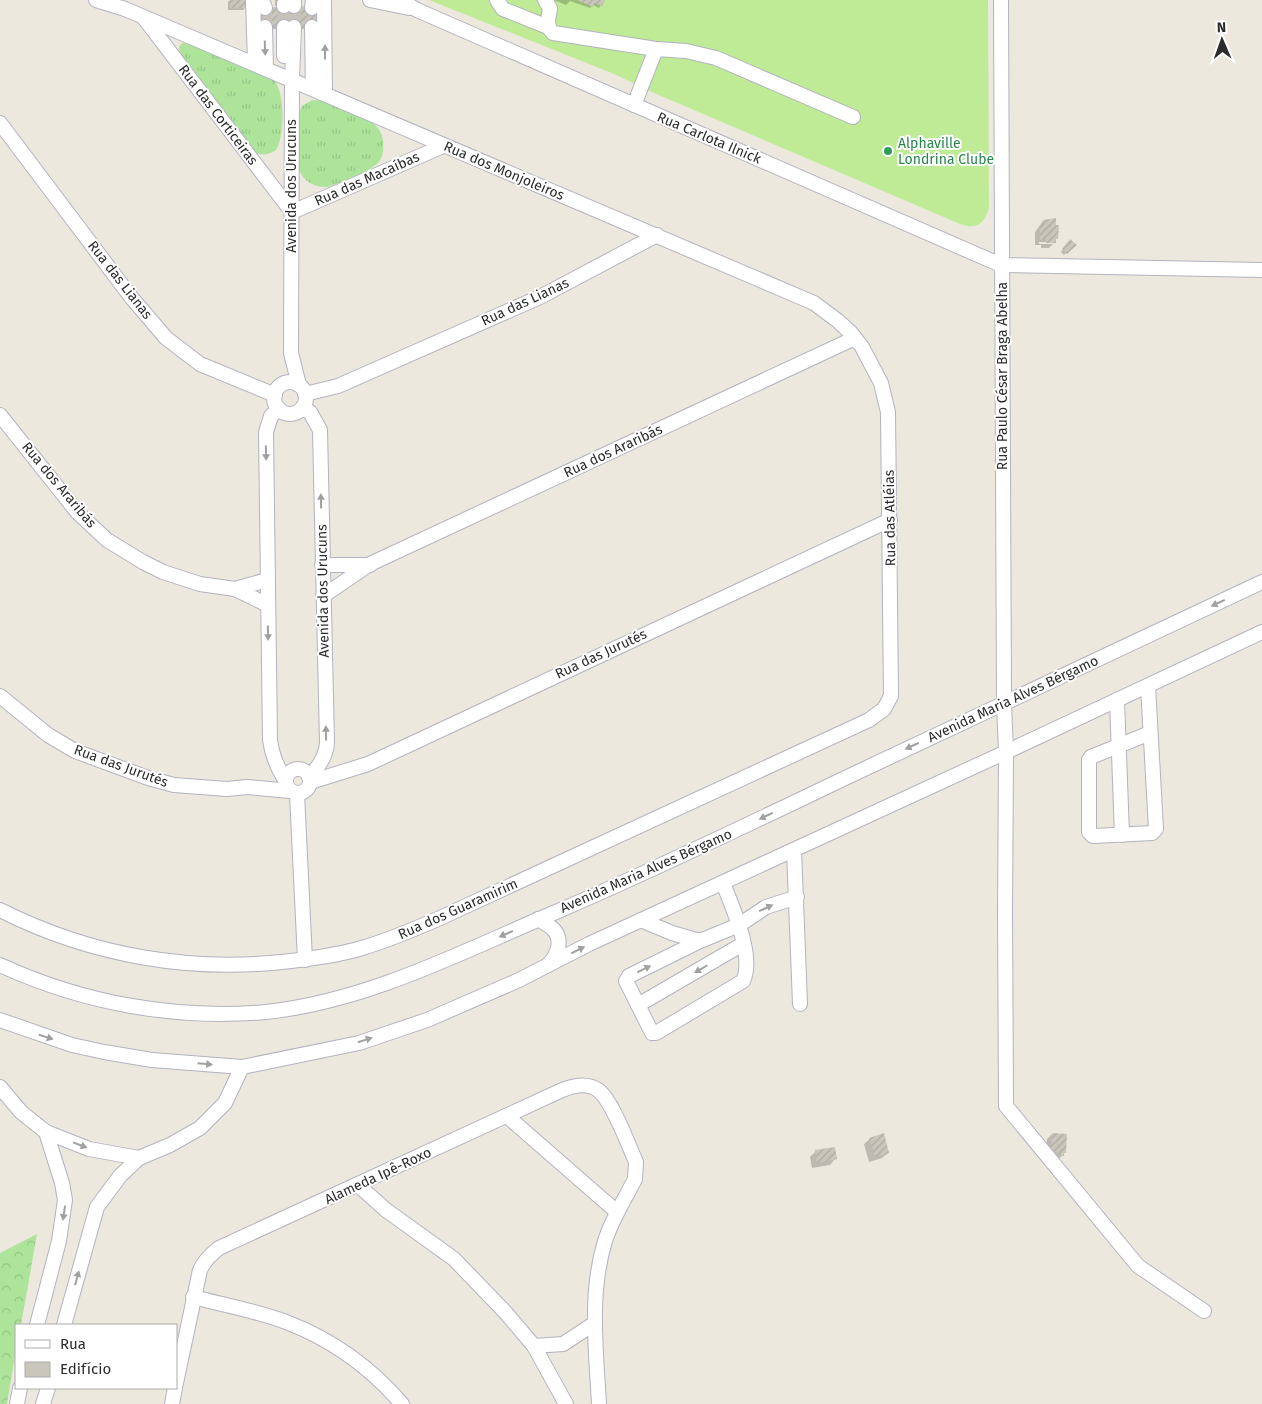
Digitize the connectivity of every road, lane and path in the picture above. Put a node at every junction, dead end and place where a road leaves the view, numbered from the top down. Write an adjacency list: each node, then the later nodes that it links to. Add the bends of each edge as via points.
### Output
1 (96, 0): 10 (street, Rua dos Monjoleiros)
2 (370, 0): 9 (street, Rua Carlota Ilnick)
3 (400, 0): 9 (street, Rua Carlota Ilnick)
4 (497, 0): 14 (street, via 503,9)
5 (545, 0): 14 (street, via 550,8)
6 (1001, 0): 26 (street, Rua Paulo César Braga Abelha)
7 (261, 4): 11 (street)
8 (321, 4): 19 (street, one-way to 8)
9 (417, 10): 20 (street, Rua Carlota Ilnick)
10 (144, 17): 16 (street, Rua dos Monjoleiros); 24 (street, Rua das Corticeiras)
11 (259, 27): 16 (street, via 247,41); 17 (street, one-way to 17)
12 (289, 27): 18 (street, Avenida dos Urucuns)
13 (312, 27): 19 (street)
14 (548, 27): 15 (street, via 553,33)
15 (656, 49): 20 (street); 21 (street, via 716,58)
16 (229, 53): 17 (street, Rua dos Monjoleiros)
17 (260, 66): 18 (street, Rua dos Monjoleiros)
18 (286, 77): 19 (street, Rua dos Monjoleiros); 24 (street, Avenida dos Urucuns)
19 (319, 90): 23 (street, Rua dos Monjoleiros)
20 (634, 105): 26 (street, Rua Carlota Ilnick)
21 (853, 117)
22 (0, 123): 31 (street, Rua das Lianas, via 166,338 200,364)
23 (443, 146): 24 (street, Rua das Macaíbas); 25 (street, Rua dos Monjoleiros)
24 (292, 212): 29 (street, Avenida dos Urucuns)
25 (657, 235): 28 (street, Rua dos Monjoleiros, via 814,304); 30 (street, Rua das Lianas, via 540,296 338,386)
26 (1001, 265): 27 (street); 47 (street, Rua Paulo César Braga Abelha)
27 (1262, 270)
28 (855, 338): 35 (street, Rua das Atléias, via 874,367 887,404); 36 (street, Rua dos Araribás)
29 (291, 353): 30 (street, Avenida dos Urucuns); 31 (street, Avenida dos Urucuns)
30 (302, 389): 31 (street, via 290,382); 32 (street, via 305,404)
31 (278, 390): 33 (street, via 274,400)
32 (302, 408): 33 (street, via 288,414); 37 (street, Avenida dos Urucuns, one-way to 32, via 320,430 310,412)
33 (279, 409): 38 (street, one-way to 38, via 271,416 266,432)
34 (0, 415): 40 (street, Rua dos Araribás, via 78,512 107,540 169,574 200,584)
35 (890, 520): 48 (street, Rua das Atléias, via 891,696); 52 (street, Rua das Jurutés, via 368,764)
36 (370, 564): 37 (street, Rua dos Araribás); 41 (street, Rua dos Araribás)
37 (322, 566): 41 (street, Avenida dos Urucuns)
38 (267, 580): 40 (street, Rua dos Araribás); 42 (street)
39 (1262, 582): 47 (street, Avenida Maria Alves Bérgamo, one-way to 47)
40 (235, 589): 42 (street, Rua dos Araribás)
41 (323, 596): 52 (street, Avenida dos Urucuns, one-way to 41, via 326,747)
42 (268, 605): 53 (street, one-way to 53, via 270,740 274,760)
43 (1262, 632): 44 (street)
44 (1148, 686): 46 (street); 49 (street)
45 (0, 696): 53 (street, Rua das Jurutés, via 48,735 75,751 148,778 174,785)
46 (1117, 700): 50 (street); 51 (street)
47 (1004, 703): 51 (street, Rua Paulo César Braga Abelha); 59 (street, Avenida Maria Alves Bérgamo, one-way to 59, via 625,883)
48 (887, 706): 64 (street, Rua dos Guaramirim, via 860,724 410,931 362,948)
49 (1150, 733): 50 (street); 54 (street, via 1156,829 1152,833)
50 (1119, 745): 54 (street); 54 (street, via 1091,757 1089,832 1093,836)
51 (1006, 752): 55 (street); 78 (street, Rua Paulo César Braga Abelha, via 1006,1106 1138,1266)
52 (310, 780): 53 (street, via 305,791); 53 (street, via 304,770 296,769 289,772)
53 (291, 788): 64 (street)
54 (1122, 835)
55 (794, 850): 56 (street); 57 (street)
56 (723, 883): 60 (street); 61 (street)
57 (797, 897): 61 (street, one-way to 57, via 766,906); 67 (street)
58 (0, 910): 64 (street, Rua dos Guaramirim, via 48,933 143,958 184,964 240,966)
59 (538, 920): 65 (street, Avenida Maria Alves Bérgamo, one-way to 65, via 395,980 339,997 269,1011 214,1013 140,1008 84,996); 66 (street, via 554,930 559,943 556,957)
60 (641, 920): 62 (street); 66 (street, one-way to 60)
61 (739, 925): 62 (street); 63 (street)
62 (700, 941): 68 (street, one-way to 62, via 626,981 629,976)
63 (743, 944): 68 (street, one-way to 68); 68 (street, via 746,974 743,981 656,1033 652,1033)
64 (305, 960)
65 (1, 966)
66 (545, 967): 70 (street, one-way to 66, via 359,1043 427,1020)
67 (800, 1004)
68 (638, 1005)
69 (0, 1020): 70 (street, one-way to 70, via 72,1045 104,1052 152,1060)
70 (242, 1067): 74 (street, via 225,1103 200,1128)
71 (0, 1087): 73 (street, via 20,1112)
72 (507, 1116): 75 (street, Alameda Ipê-Roxo); 76 (street); 76 (street, Alameda Ipê-Roxo, via 568,1088 591,1086 598,1089 609,1103 636,1162 635,1179)
73 (46, 1132): 74 (street, one-way to 74, via 89,1148); 80 (street, one-way to 80, via 65,1200 59,1241)
74 (139, 1158): 81 (street, one-way to 74, via 97,1208 120,1176)
75 (358, 1185): 77 (street, Alameda Ipê-Roxo, via 218,1248 203,1264); 82 (street, via 386,1210 454,1258)
76 (618, 1212): 79 (street, via 598,1269)
77 (193, 1297): 83 (street, Alameda Ipê-Roxo); 90 (street, via 264,1315 304,1330 353,1359 381,1381)
78 (1204, 1311)
79 (595, 1323): 82 (street, via 562,1344); 92 (street)
80 (37, 1324)
81 (64, 1324)
82 (534, 1346): 91 (street)
83 (178, 1373)
84 (20, 1389): 87 (street)
85 (48, 1389): 88 (street)
86 (175, 1389): 89 (street)
87 (17, 1404)
88 (43, 1404)
89 (172, 1404)
90 (402, 1404)
91 (566, 1404)
92 (598, 1404)

